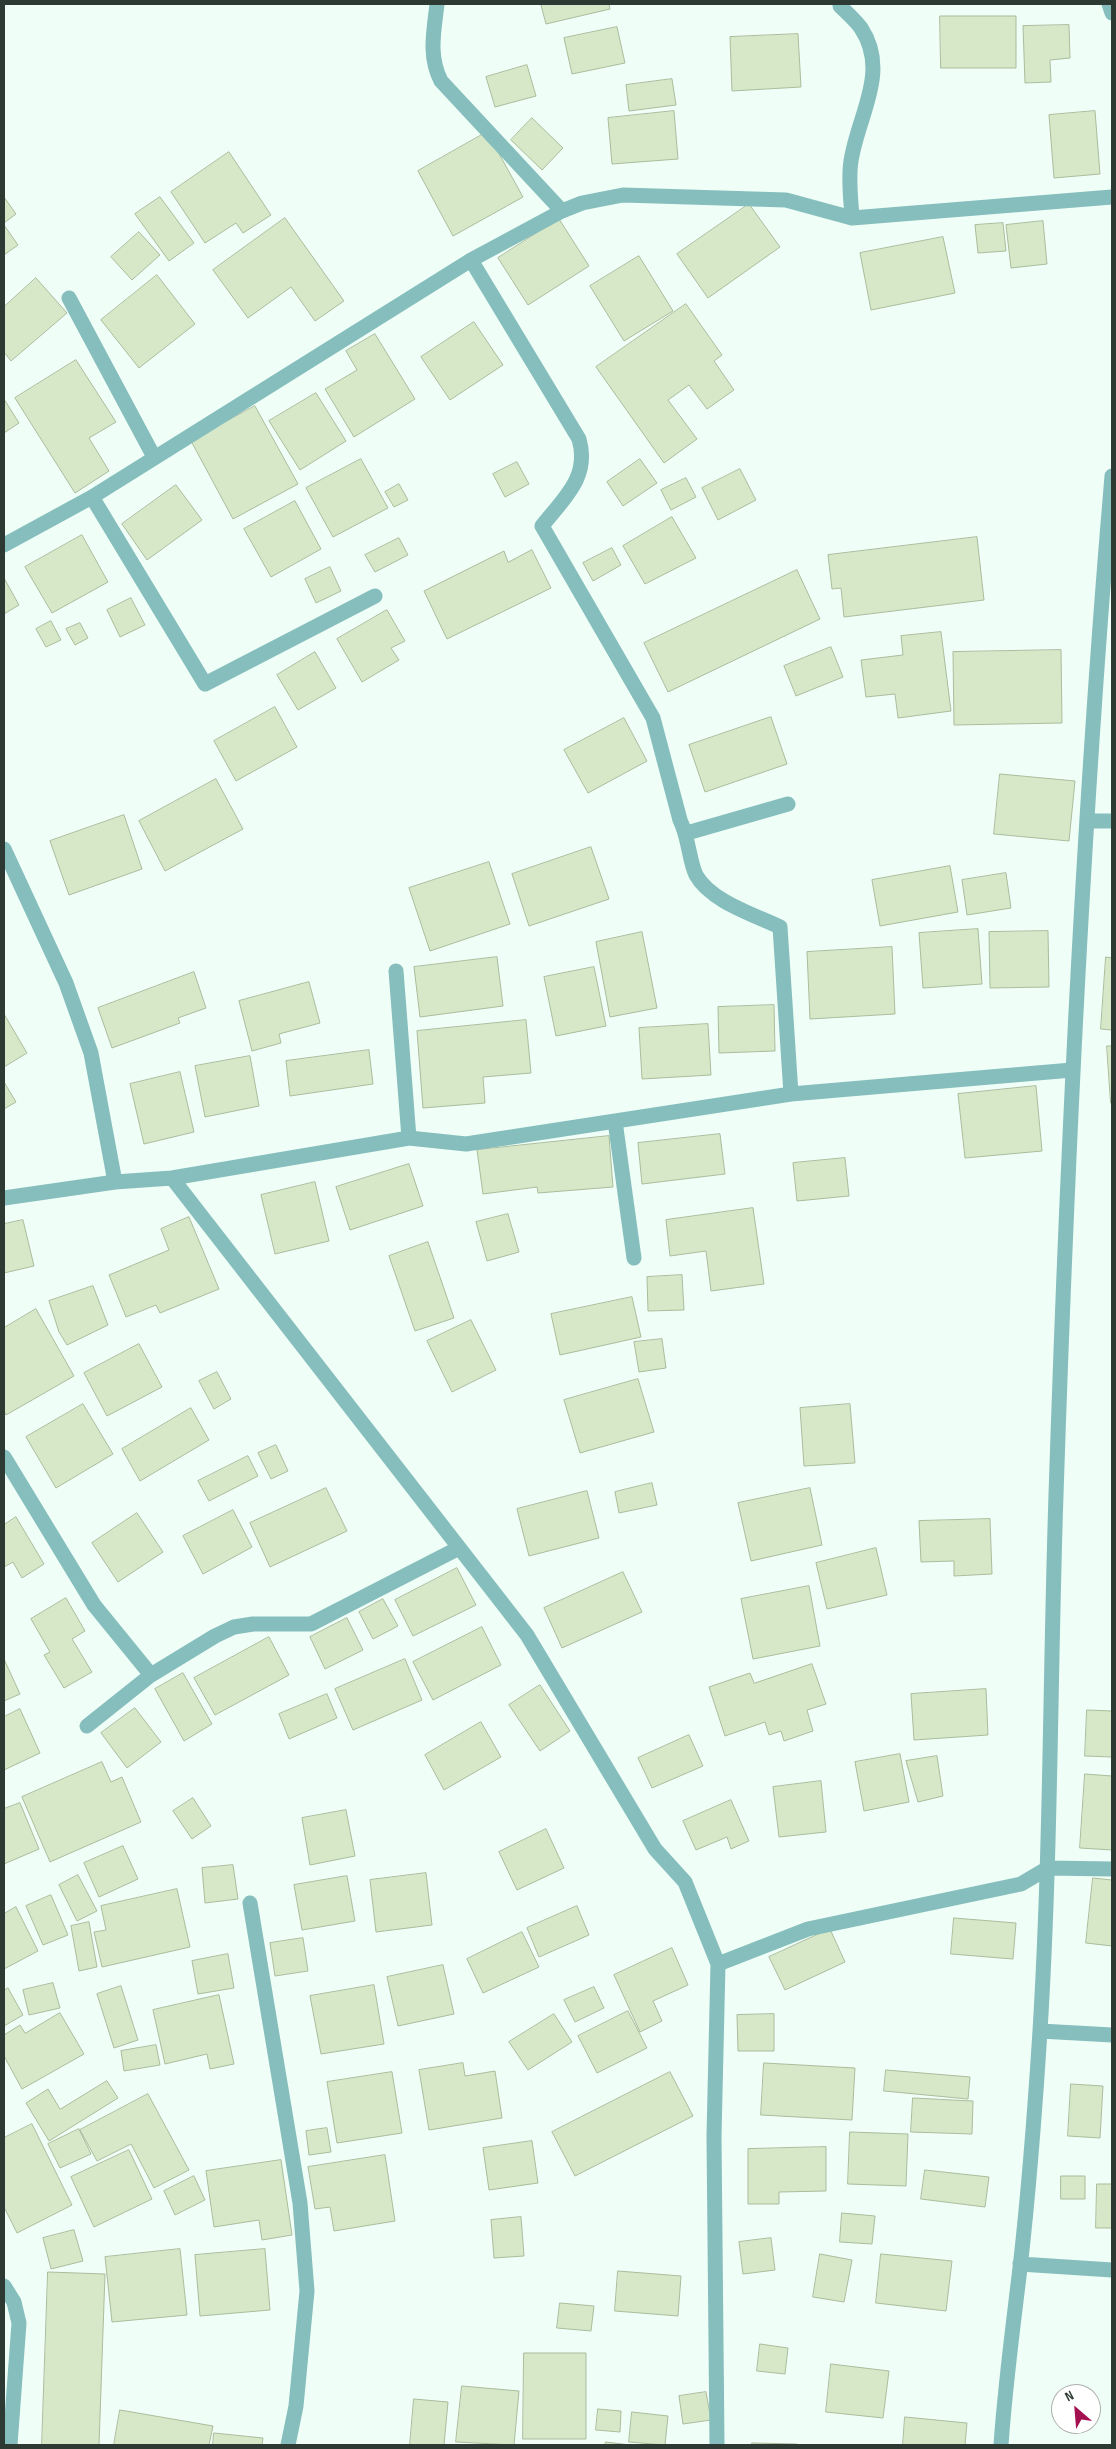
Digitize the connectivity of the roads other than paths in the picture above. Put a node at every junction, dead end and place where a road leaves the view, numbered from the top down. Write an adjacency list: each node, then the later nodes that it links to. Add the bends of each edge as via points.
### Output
1 (437, 4): 6 (street, via 432,53 441,81)
2 (1109, 4): 4 (street)
3 (840, 6): 7 (street, via 860,26 873,56 874,74 851,161)
4 (1112, 13)
5 (1112, 197): 7 (street)
6 (562, 211): 7 (street, via 616,196 676,196 786,200); 8 (street)
7 (852, 218)
8 (471, 260): 10 (street); 18 (street, via 579,439 583,462 580,474 542,526 652,718 680,820)
9 (69, 298): 10 (street)
10 (154, 457): 12 (street)
11 (1112, 476): 16 (street)
12 (92, 497): 13 (street); 14 (street, via 204,684)
13 (4, 545)
14 (374, 596)
15 (788, 804): 18 (street)
16 (1087, 821): 17 (street); 21 (street)
17 (1112, 821)
18 (687, 833): 22 (street, via 696,875 714,895 780,927)
19 (4, 849): 26 (street, via 66,983 91,1053)
20 (396, 971): 24 (street)
21 (1072, 1070): 22 (street); 33 (street, via 1056,1502)
22 (791, 1094): 23 (street)
23 (615, 1121): 24 (street, via 466,1144); 28 (street)
24 (409, 1138): 25 (street)
25 (172, 1178): 26 (street); 30 (street)
26 (115, 1182): 27 (street)
27 (4, 1198)
28 (634, 1258)
29 (4, 1457): 31 (street, via 94,1606)
30 (459, 1548): 31 (street, via 311,1624 234,1627); 36 (street, via 527,1636 655,1850 684,1882)
31 (151, 1675): 32 (street)
32 (88, 1726)
33 (1048, 1868): 34 (street); 36 (street, via 1021,1884 808,1929); 37 (street)
34 (1112, 1869)
35 (250, 1903): 43 (street, via 300,2203 307,2291 296,2406)
36 (718, 1964): 44 (street, via 714,2136)
37 (1040, 2031): 38 (street); 39 (street)
38 (1112, 2035)
39 (1020, 2264): 40 (street); 45 (street)
40 (1112, 2270)
41 (4, 2286): 42 (street, via 14,2302 20,2323)
42 (10, 2445)
43 (288, 2445)
44 (717, 2445)
45 (1001, 2445)

